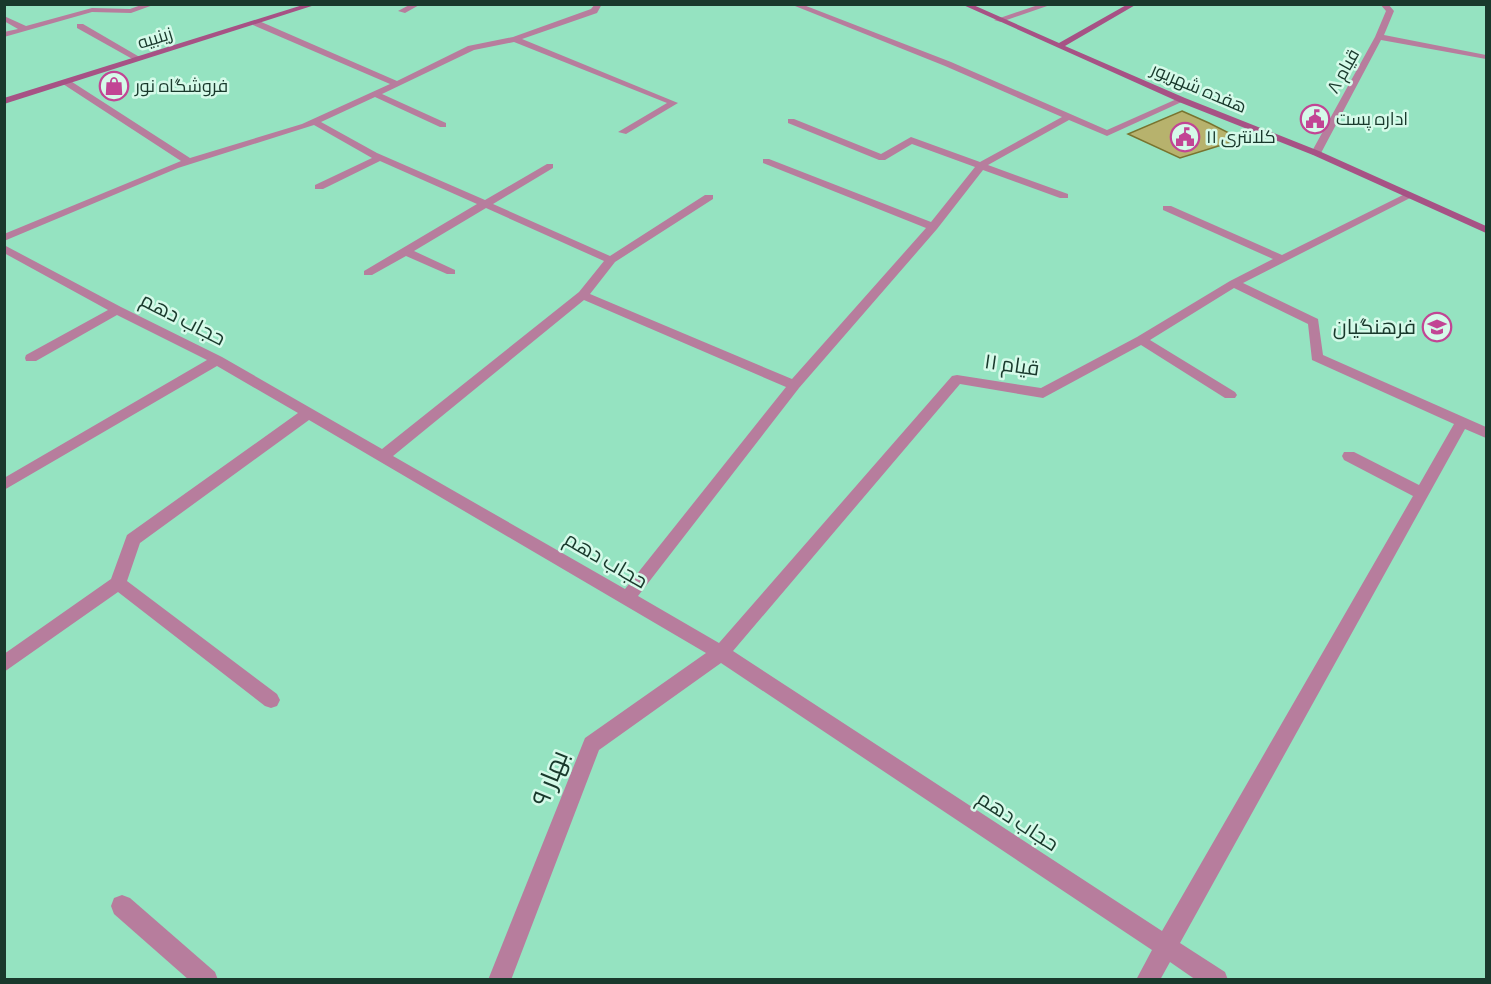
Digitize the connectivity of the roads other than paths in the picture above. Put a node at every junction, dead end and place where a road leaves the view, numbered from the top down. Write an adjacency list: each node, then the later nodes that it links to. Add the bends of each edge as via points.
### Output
1 (153, 4): 15 (street, via 131,11 92,10)
2 (315, 4): 13 (main road, زینبیه)
3 (418, 4): 10 (street)
4 (599, 4): 18 (street, via 594,11)
5 (793, 4): 27 (street, via 948,64)
6 (964, 4): 12 (main road, هفده شهریور)
7 (1050, 4): 12 (street)
8 (1134, 4): 19 (main road)
9 (1383, 4): 17 (street, قیام ۸, via 1390,11)
10 (402, 11)
11 (4, 18): 15 (street)
12 (998, 20): 19 (main road, هفده شهریور)
13 (256, 23): 21 (main road, زینبیه); 23 (street)
14 (80, 26): 21 (street)
15 (25, 29): 16 (street)
16 (4, 34)
17 (1379, 38): 20 (street); 32 (street, قیام ۸)
18 (515, 39): 23 (street, via 471,48); 31 (street, via 674,103)
19 (1059, 46): 25 (main road, هفده شهریور)
20 (1486, 57)
21 (139, 59): 22 (main road, زینبیه)
22 (66, 82): 26 (main road, زینبیه); 35 (street)
23 (398, 84): 24 (street)
24 (375, 94): 29 (street); 30 (street)
25 (1182, 100): 27 (street, via 1107,133); 32 (main road, هفده شهریور)
26 (4, 101)
27 (1068, 117): 36 (street)
28 (791, 121): 36 (street, via 882,158 911,140)
29 (315, 122): 33 (street); 35 (street)
30 (443, 125)
31 (623, 132)
32 (1316, 153): 40 (main road, هفده شهریور)
33 (374, 155): 38 (street, via 379,158); 42 (street)
34 (766, 161): 44 (street)
35 (189, 162): 46 (street)
36 (981, 165): 39 (street); 44 (street)
37 (550, 166): 42 (street)
38 (319, 187)
39 (1064, 196)
40 (1408, 196): 45 (main road, هفده شهریور); 49 (street, قیام ۱۱)
41 (709, 197): 50 (street)
42 (485, 203): 48 (street); 50 (street)
43 (1167, 208): 49 (street)
44 (933, 227): 59 (street)
45 (1486, 230)
46 (4, 238)
47 (4, 248): 55 (street, حجاب دهم)
48 (407, 252): 51 (street); 52 (street)
49 (1283, 259): 53 (street, قیام ۱۱)
50 (611, 260): 54 (street)
51 (451, 272)
52 (368, 273)
53 (1234, 283): 56 (street, قیام ۱۱); 62 (street, via 1314,322 1317,357)
54 (583, 295): 59 (street); 64 (street)
55 (117, 310): 57 (street); 58 (street, حجاب دهم)
56 (1141, 340): 60 (street); 70 (street, قیام ۱۱, via 1043,393 957,379)
57 (31, 358)
58 (217, 360): 61 (street, حجاب دهم); 66 (street)
59 (794, 385): 69 (street)
60 (1230, 395)
61 (308, 413): 64 (street, حجاب دهم); 68 (street, via 133,539)
62 (1462, 422): 63 (street); 67 (street)
63 (1486, 434)
64 (383, 456): 69 (street, حجاب دهم)
65 (1349, 456): 67 (street)
66 (4, 485)
67 (1422, 494): 74 (street)
68 (118, 583): 71 (street); 72 (street)
69 (627, 598): 70 (street, حجاب دهم)
70 (721, 653): 74 (street, حجاب دهم); 76 (street, بهار ۹, via 592,744)
71 (4, 664)
72 (271, 700)
73 (122, 906): 75 (street)
74 (1165, 946): 77 (street); 78 (street, حجاب دهم)
75 (207, 980)
76 (499, 980)
77 (1147, 980)
78 (1217, 980)

